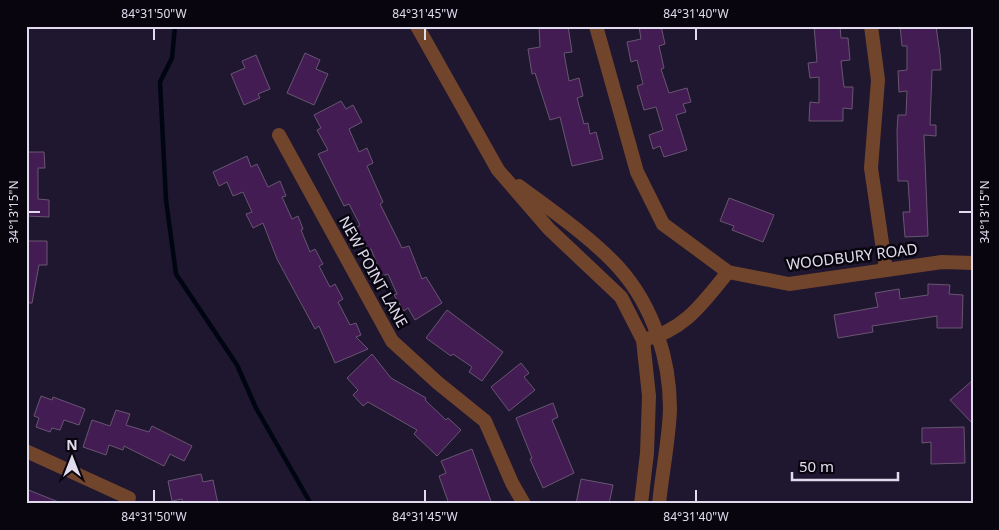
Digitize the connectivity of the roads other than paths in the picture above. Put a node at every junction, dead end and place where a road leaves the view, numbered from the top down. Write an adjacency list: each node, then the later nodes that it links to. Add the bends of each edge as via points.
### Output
1 (417, 26): 5 (street)
2 (596, 26): 8 (street, via 637,172 663,224)
3 (870, 26): 7 (street, via 878,80 871,168)
4 (279, 135): 13 (street, NEW POINT LANE, via 392,341 485,421)
5 (498, 170): 9 (street, via 564,219 619,268 649,313); 10 (street, via 549,229 621,297)
6 (973, 263): 7 (street, WOODBURY ROAD, via 942,262)
7 (886, 270): 8 (street, WOODBURY ROAD, via 789,284)
8 (728, 272): 9 (street, via 693,316)
9 (658, 337): 10 (street); 15 (street, via 666,360 670,409)
10 (643, 340): 14 (street, via 649,396)
11 (26, 451): 12 (street)
12 (129, 498)
13 (524, 504)
14 (641, 504)
15 (658, 504)

